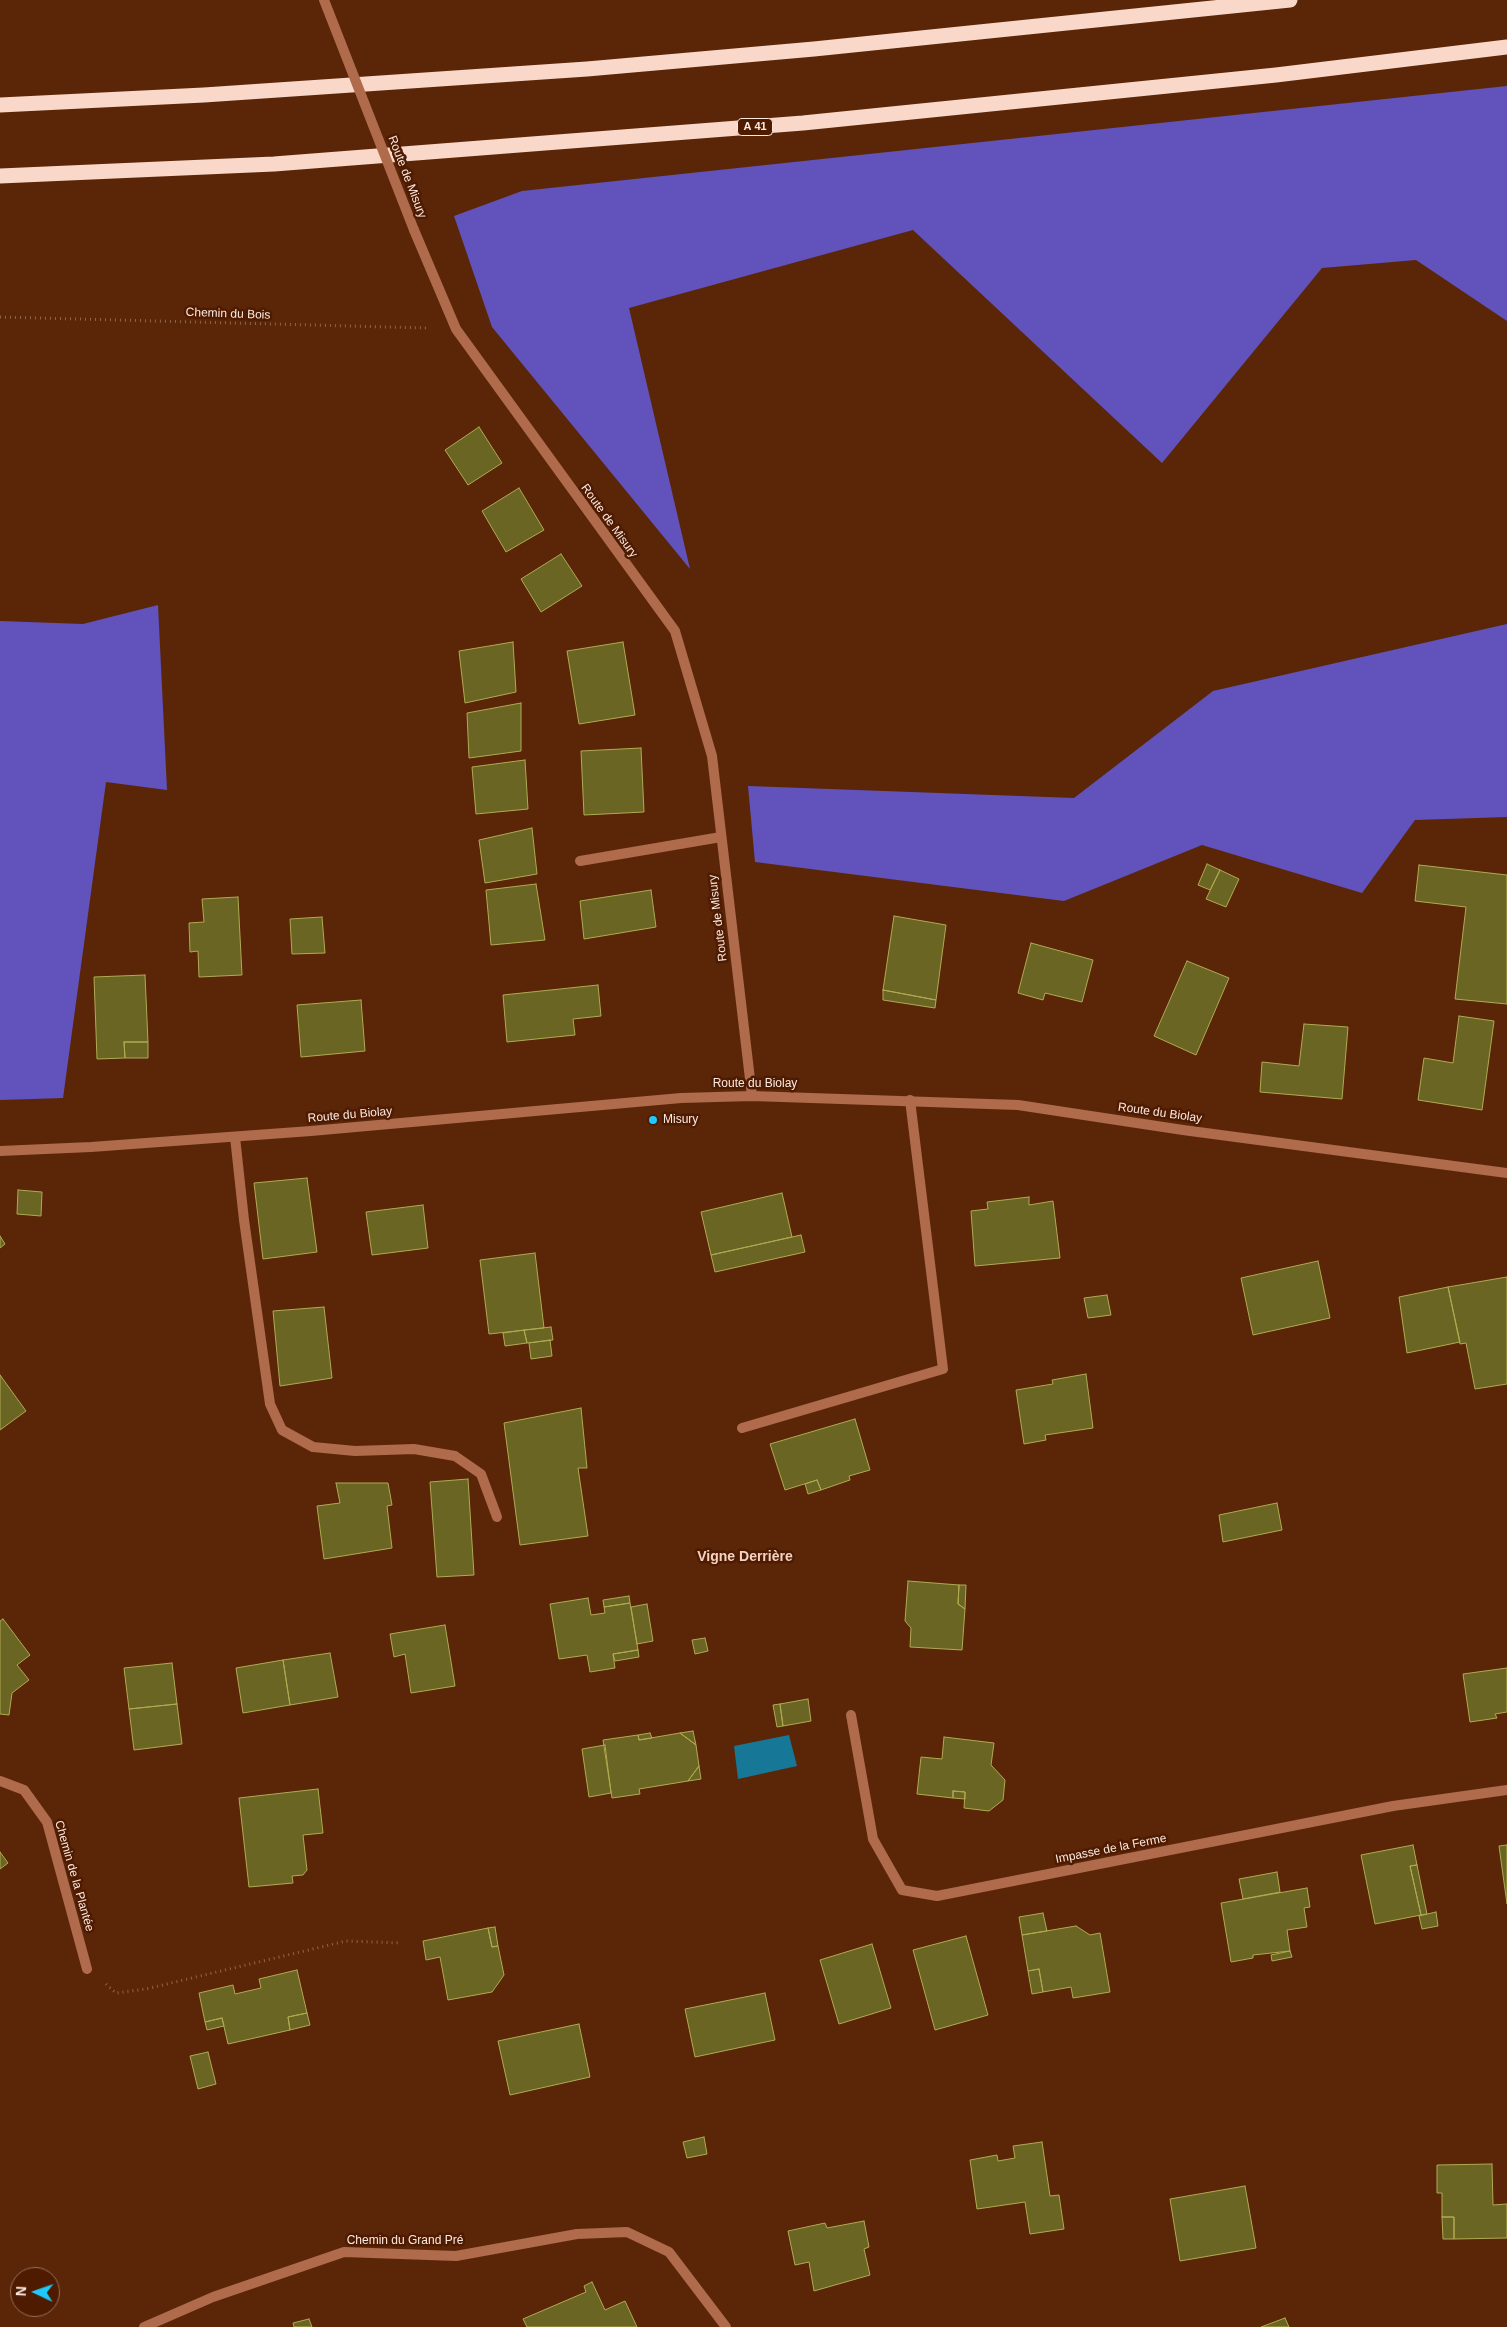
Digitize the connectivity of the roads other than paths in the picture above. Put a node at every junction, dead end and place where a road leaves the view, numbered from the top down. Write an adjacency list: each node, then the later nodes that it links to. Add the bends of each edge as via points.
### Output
1 (324, 0): 6 (street, Route de Misury, bridge, via 456,329 675,632 712,756)
2 (1290, 0): 4 (highway, via 587,69 204,96)
3 (1507, 47): 5 (highway, A 41, via 1276,75 804,123 274,164)
4 (0, 105)
5 (0, 176)
6 (721, 837): 7 (street); 8 (street, Route de Misury)
7 (580, 861)
8 (752, 1096): 9 (street, Route du Biolay); 10 (street, Route du Biolay, via 681,1098)
9 (910, 1100): 12 (street, Route du Biolay, via 1018,1105); 13 (street, via 943,1369)
10 (235, 1136): 11 (street, Route du Biolay, via 91,1148); 14 (street, via 270,1404 282,1430 314,1447 355,1451 414,1449 455,1456 481,1474)
11 (0, 1151)
12 (1507, 1173)
13 (742, 1428)
14 (497, 1517)
15 (851, 1714): 17 (street, Impasse de la Ferme, via 874,1839 902,1890 937,1896 1394,1806)
16 (0, 1781): 18 (street, Chemin de la Plantée, via 24,1790 47,1822)
17 (1507, 1790)
18 (87, 1969)
19 (144, 2327): 20 (street, Chemin du Grand Pré, via 213,2296 344,2252 456,2256 577,2234 627,2232 669,2252)
20 (726, 2327)

